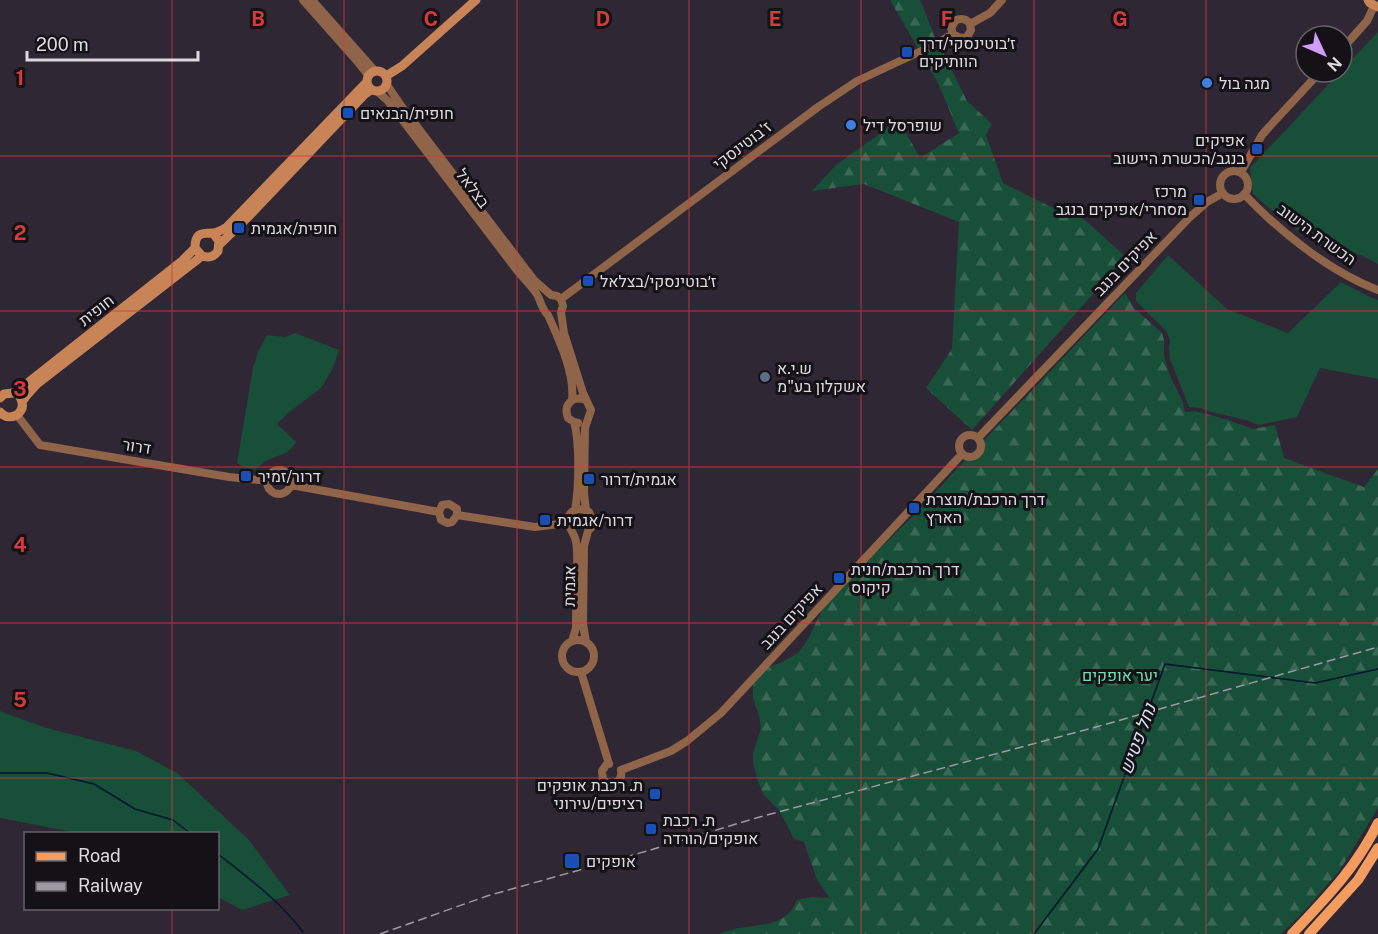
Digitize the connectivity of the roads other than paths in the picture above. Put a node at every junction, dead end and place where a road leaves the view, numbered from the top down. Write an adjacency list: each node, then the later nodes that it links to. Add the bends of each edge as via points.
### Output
1 (303, 0): 10 (street, בצלאל)
2 (312, 0): 10 (street, בצלאל)
3 (477, 0): 9 (main road)
4 (1002, 0): 6 (street, via 990,13)
5 (1373, 4): 8 (street, via 1367,21)
6 (970, 24): 7 (street, via 967,37); 7 (street, via 956,20 951,28)
7 (953, 34): 20 (street, ז'בוטינסקי, via 857,81 818,107)
8 (1354, 36)
9 (387, 80): 10 (main road, via 381,72); 10 (main road, via 383,90); 19 (street, בצלאל, via 402,107 522,266)
10 (372, 82): 15 (main road, via 227,227); 16 (main road, via 365,94); 21 (street, בצלאל)
11 (1309, 84): 12 (street, via 1269,127)
12 (1241, 172): 13 (street, via 1224,175 1220,185); 14 (street, via 1248,182)
13 (1223, 193): 14 (street, via 1235,199); 33 (street, אפיקים בנגב, via 1190,217)
14 (1245, 194): 18 (street, הכשרת הישוב, via 1308,250)
15 (213, 233): 16 (main road); 17 (main road, via 200,234 196,241)
16 (220, 244): 17 (main road, via 213,256 205,257)
17 (199, 252): 24 (main road, חופית); 28 (main road, חופית, via 37,384)
18 (1378, 290)
19 (551, 295): 20 (street); 21 (street)
20 (561, 299): 22 (street)
21 (542, 304): 23 (street)
22 (561, 312): 23 (street); 27 (street)
23 (548, 315): 26 (street, via 570,373)
24 (13, 393): 25 (main road, חופית); 28 (main road)
25 (0, 398)
26 (572, 400): 27 (street); 32 (street, via 566,411)
27 (586, 400): 31 (street, via 591,406)
28 (22, 402): 30 (main road)
29 (2, 415): 30 (main road)
30 (17, 416): 35 (street, דרור, via 40,445)
31 (587, 420): 32 (street); 38 (street)
32 (574, 422): 37 (street, via 578,439)
33 (978, 438): 34 (street, via 981,444 977,455); 34 (street, via 970,434 962,438)
34 (962, 454): 48 (street, אפיקים בנגב, via 721,713 671,752)
35 (268, 481): 36 (street, via 277,494 286,492); 36 (street, via 272,473 280,470 288,474)
36 (291, 485): 39 (street)
37 (575, 510): 38 (street); 41 (street)
38 (586, 510): 42 (street, via 593,521)
39 (438, 512): 40 (street, via 447,523); 40 (street, via 449,504 457,509)
40 (457, 515): 41 (street, via 535,527)
41 (568, 523): 43 (street)
42 (588, 531): 43 (street); 45 (street, אגמית, via 584,546)
43 (574, 532): 44 (street, אגמית, via 576,628)
44 (572, 641): 45 (street); 46 (street, via 565,647 562,661 572,671)
45 (586, 642): 46 (street, via 594,657 590,667)
46 (581, 672): 47 (street)
47 (609, 764): 48 (street); 48 (street, via 601,776 608,784 620,780)
48 (621, 770)
49 (1378, 823): 51 (main road, via 1348,873)
50 (1378, 848): 52 (main road, via 1358,880)
51 (1292, 934)
52 (1309, 934)

